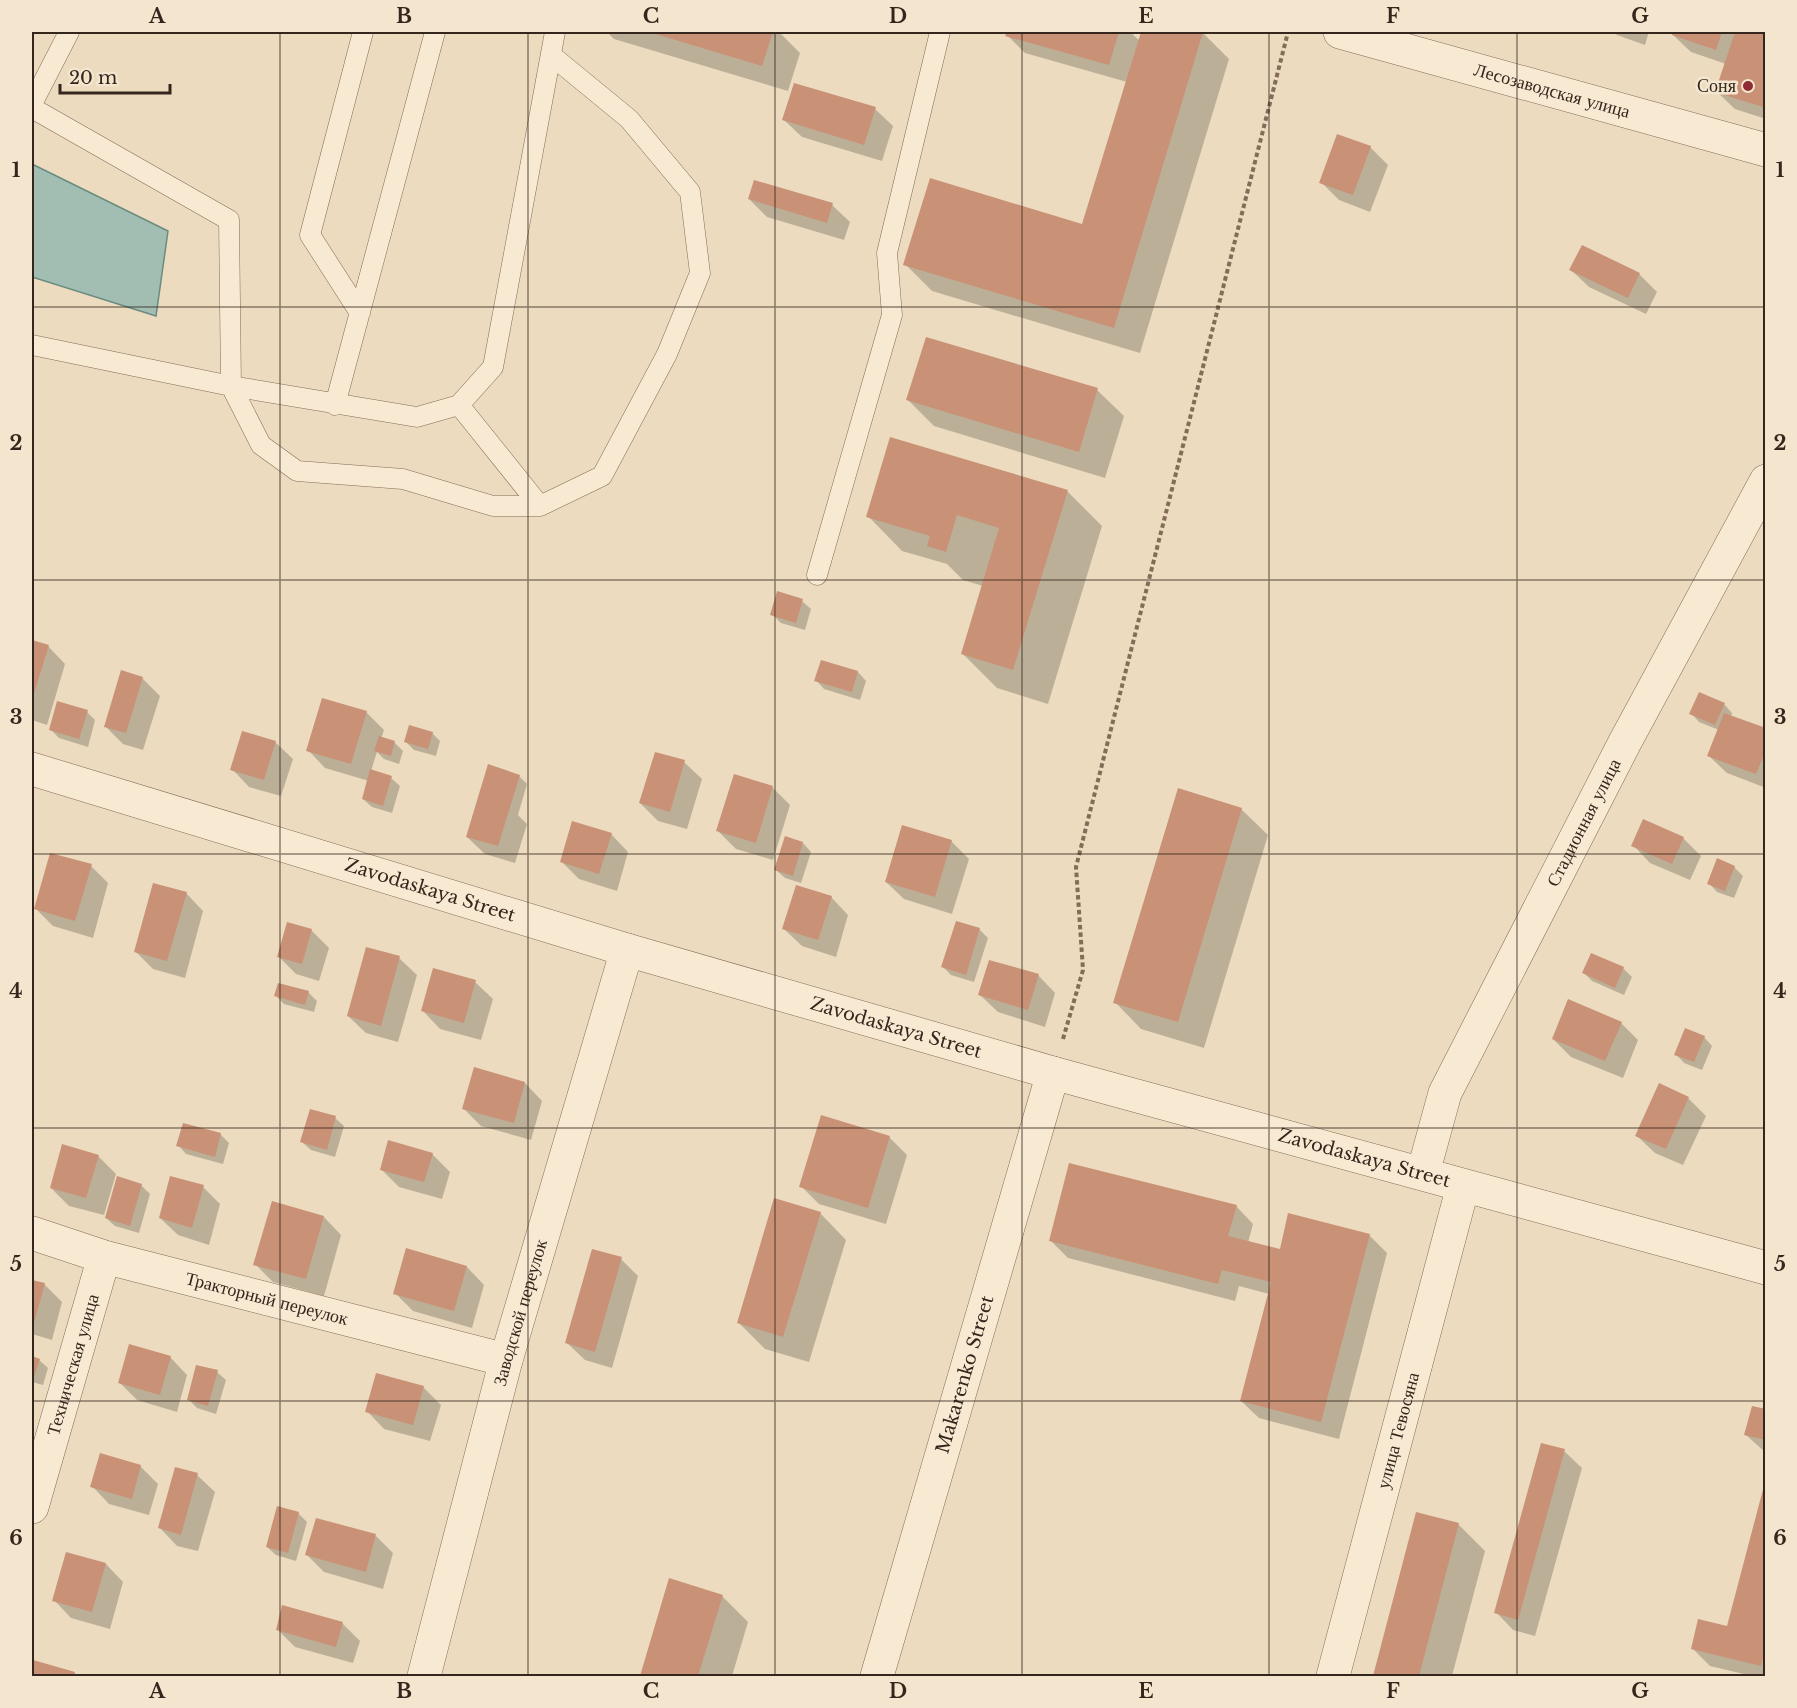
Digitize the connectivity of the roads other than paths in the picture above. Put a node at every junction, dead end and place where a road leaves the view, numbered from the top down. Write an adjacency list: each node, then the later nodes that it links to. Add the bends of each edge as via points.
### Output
1 (69, 32): 8 (lane)
2 (363, 32): 10 (lane, via 310,235)
3 (435, 32): 10 (lane)
4 (555, 32): 7 (lane)
5 (940, 32): 17 (lane, via 887,253 892,315)
6 (1340, 32): 9 (street, Лесозаводская улица)
7 (550, 55): 14 (lane, via 493,367); 16 (lane, via 629,119 690,192 700,273 667,354 602,476)
8 (32, 106): 12 (lane, via 229,220)
9 (1766, 150)
10 (360, 313): 13 (lane)
11 (32, 345): 12 (lane)
12 (231, 386): 13 (lane); 16 (lane, via 261,445 297,471 402,479 493,506)
13 (335, 405): 14 (lane, via 417,417)
14 (459, 405): 16 (lane)
15 (1766, 481): 21 (street, Стадионная улица, via 1625,742 1445,1093)
16 (540, 506)
17 (817, 576)
18 (32, 769): 19 (street, Zavodaskaya Street)
19 (627, 950): 20 (street, Zavodaskaya Street); 26 (street, Заводской переулок)
20 (1053, 1073): 21 (street, Zavodaskaya Street); 29 (street, Makarenko Street)
21 (1423, 1173): 22 (street, Zavodaskaya Street)
22 (1463, 1186): 25 (street, Zavodaskaya Street); 30 (street, улица Тевосяна)
23 (32, 1233): 24 (street, Тракторный переулок)
24 (104, 1257): 26 (street, Тракторный переулок); 27 (street, Техническая улица)
25 (1766, 1268)
26 (506, 1360): 28 (street, Заводской переулок)
27 (32, 1507)
28 (424, 1677)
29 (877, 1677)
30 (1333, 1677)

